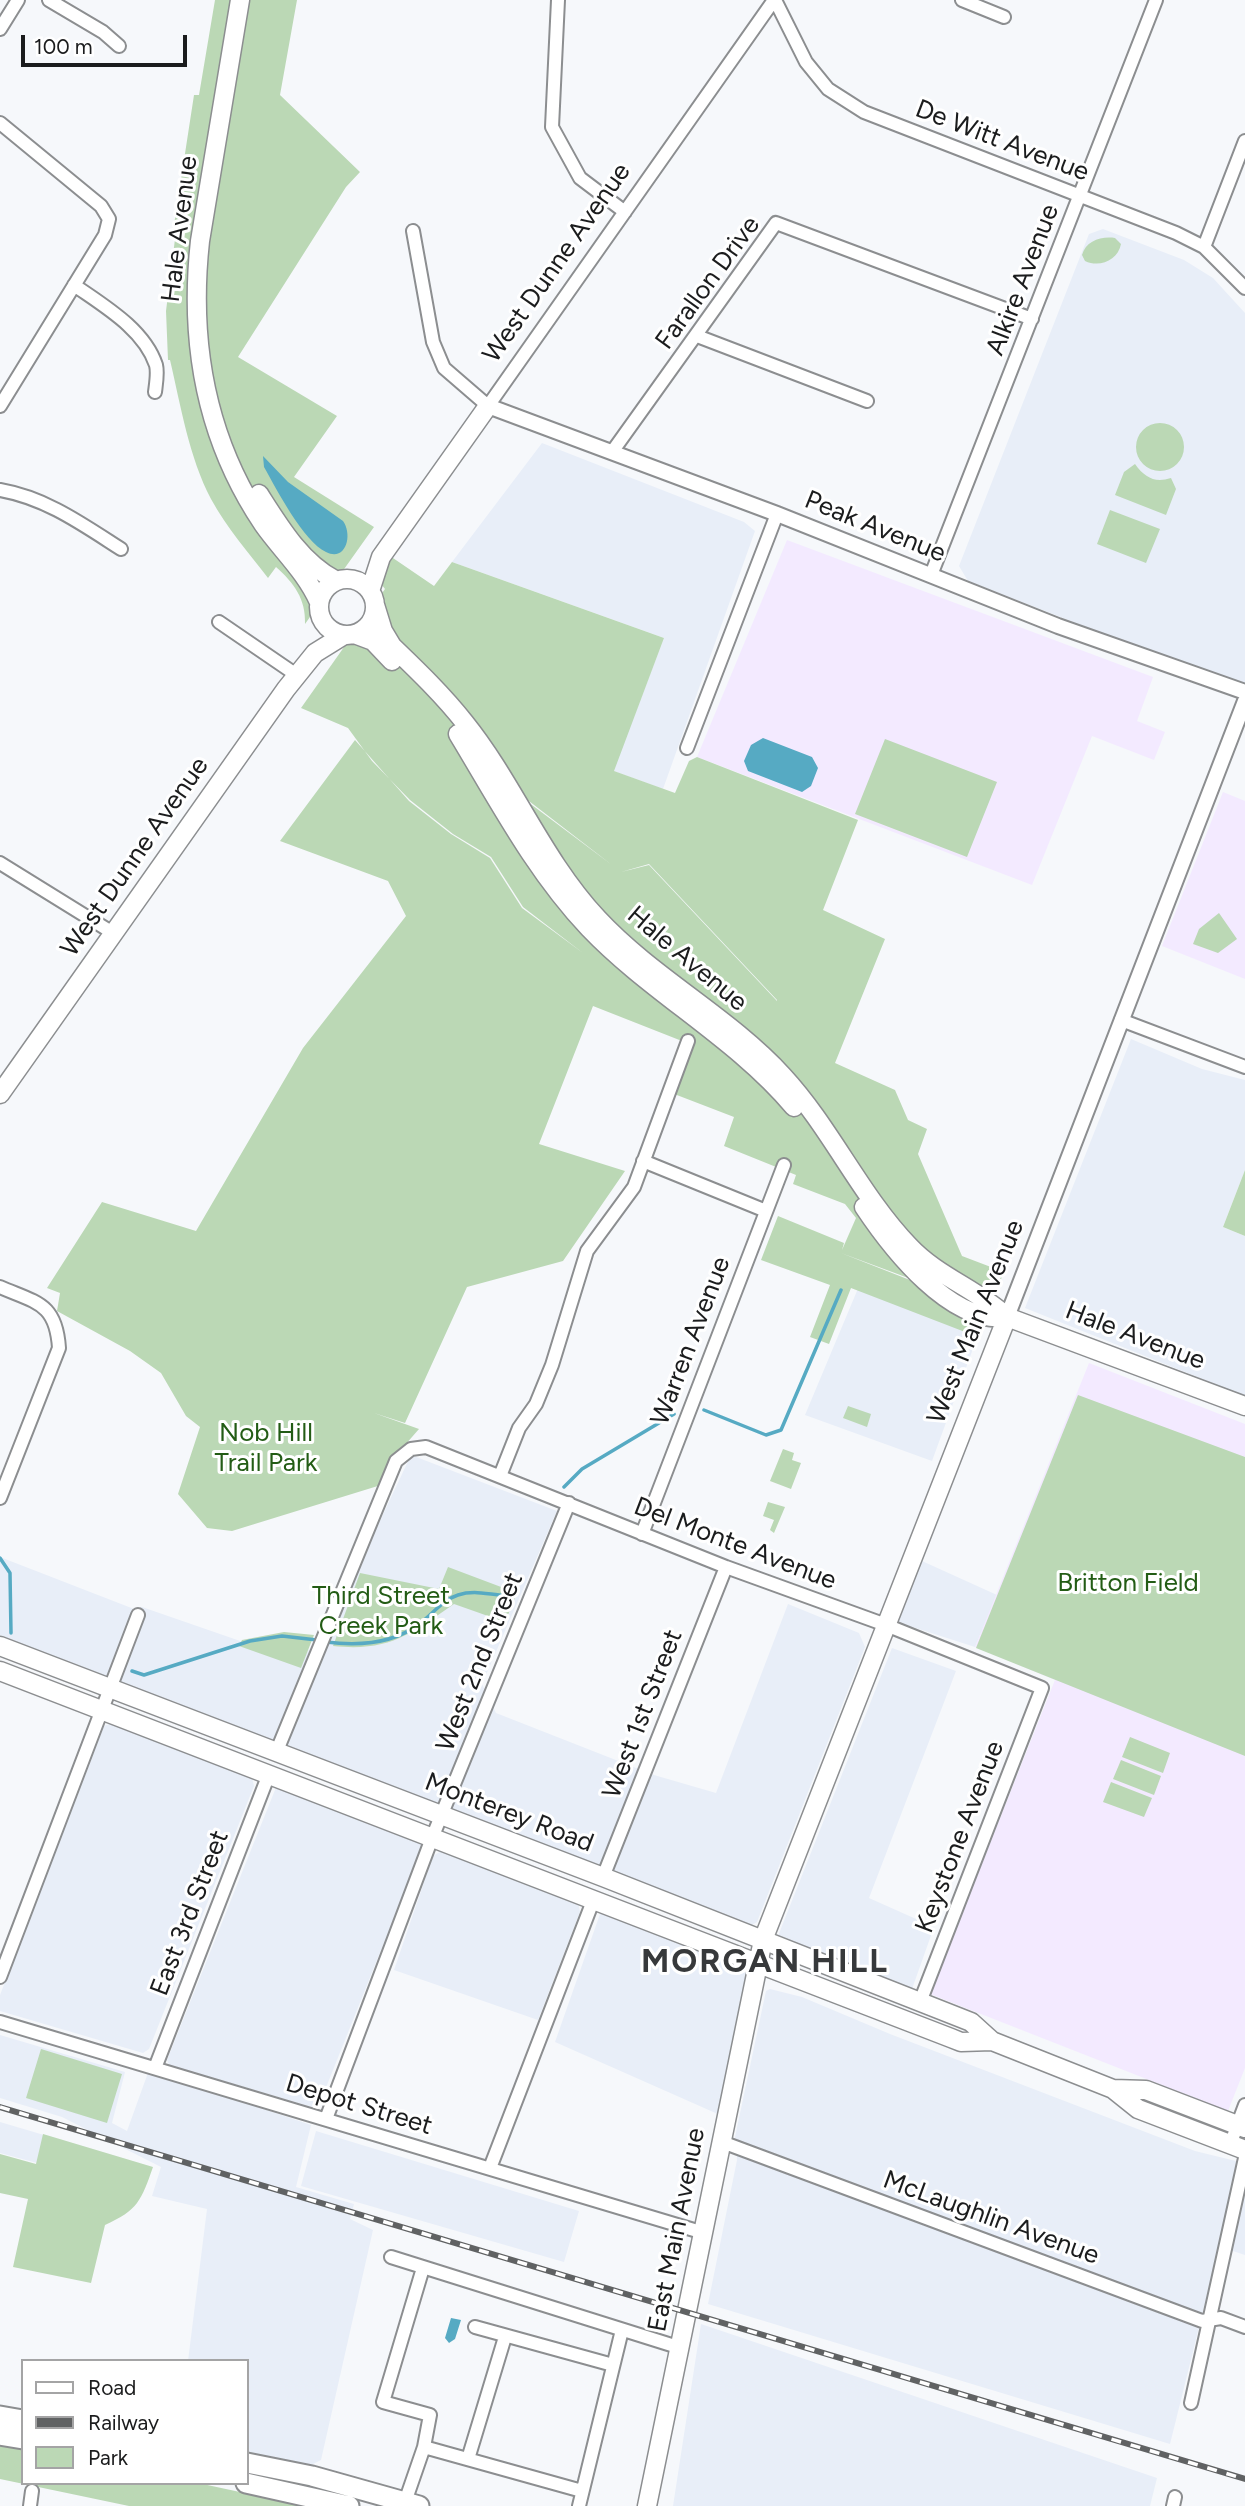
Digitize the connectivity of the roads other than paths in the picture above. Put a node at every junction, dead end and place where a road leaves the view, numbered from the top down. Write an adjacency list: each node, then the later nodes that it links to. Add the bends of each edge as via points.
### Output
1 (18, 0): 10 (street)
2 (49, 0): 11 (street)
3 (240, 0): 34 (main road, Hale Avenue, via 200,241 197,345 212,419 235,474 263,523 309,578)
4 (251, 0): 32 (main road, Hale Avenue, via 207,279 212,362 223,415 256,489 316,570)
5 (558, 0): 15 (street, via 552,127 580,178)
6 (775, 0): 14 (street, De Witt Avenue, via 806,62 828,89 864,112); 15 (street, West Dunne Avenue)
7 (962, 0): 9 (street)
8 (1156, 0): 14 (street, Alkire Avenue)
9 (1004, 17)
10 (0, 29)
11 (119, 46)
12 (0, 123): 18 (street, via 101,206 108,219 105,235)
13 (1245, 141): 17 (street)
14 (1080, 195): 17 (street, De Witt Avenue); 20 (street, Alkire Avenue)
15 (625, 212): 24 (street, West Dunne Avenue)
16 (413, 231): 24 (street, via 433,342 444,368)
17 (1204, 247): 19 (street, De Witt Avenue)
18 (74, 285): 22 (street, via 118,316 148,349 157,368); 25 (street)
19 (1245, 288)
20 (1032, 319): 21 (street, Farallon Drive, via 776,223); 31 (street, Alkire Avenue)
21 (697, 336): 23 (street); 26 (street, Farallon Drive)
22 (155, 392)
23 (867, 401)
24 (488, 406): 26 (street, Peak Avenue); 30 (main road, West Dunne Avenue)
25 (0, 407)
26 (612, 452): 28 (street, Peak Avenue)
27 (0, 490): 29 (street, via 54,507)
28 (777, 514): 31 (street, Peak Avenue); 41 (street)
29 (121, 548)
30 (381, 557): 32 (main road, West Dunne Avenue); 33 (main road, West Dunne Avenue)
31 (931, 575): 39 (street, Peak Avenue)
32 (343, 579): 33 (main road); 34 (main road, via 325,589)
33 (372, 598): 36 (main road, via 370,625); 52 (main road, Hale Avenue, via 392,646 466,724 560,873 599,920 783,1075 911,1248 945,1277)
34 (320, 609): 36 (main road, via 332,631); 37 (main road, West Dunne Avenue)
35 (219, 622): 38 (street)
36 (351, 635): 37 (main road, West Dunne Avenue); 52 (main road, Hale Avenue, via 373,640 457,732 548,880 590,929 737,1050 793,1105 900,1257 965,1308 989,1319)
37 (315, 653): 38 (main road, West Dunne Avenue)
38 (298, 676): 43 (main road, West Dunne Avenue)
39 (1245, 692)
40 (1245, 701): 44 (street, West Main Avenue)
41 (687, 748)
42 (0, 863): 43 (street)
43 (113, 933): 47 (main road, West Dunne Avenue)
44 (1121, 1020): 46 (street); 52 (street, West Main Avenue)
45 (688, 1041): 48 (street)
46 (1245, 1067)
47 (0, 1094)
48 (643, 1161): 50 (street); 54 (street, via 634,1187 587,1251 552,1365)
49 (784, 1165): 50 (street, Warren Avenue)
50 (766, 1211): 57 (street, Warren Avenue)
51 (0, 1287): 55 (street, via 40,1304 57,1322 59,1348)
52 (1007, 1317): 53 (main road, Hale Avenue); 60 (main road, West Main Avenue)
53 (1245, 1406)
54 (500, 1476): 56 (street, Del Monte Avenue); 66 (street, Del Monte Avenue, via 426,1447 411,1449 396,1461)
55 (0, 1497)
56 (569, 1503): 57 (street, Del Monte Avenue); 68 (street, West 2nd Street)
57 (642, 1534): 58 (street, Del Monte Avenue)
58 (726, 1567): 60 (street, Del Monte Avenue); 70 (street, West 1st Street)
59 (138, 1615): 63 (street)
60 (886, 1625): 64 (street, Del Monte Avenue); 72 (main road, West Main Avenue)
61 (0, 1646): 63 (main road, Monterey Road)
62 (0, 1671): 65 (main road, Monterey Road)
63 (109, 1688): 65 (street); 66 (main road, Monterey Road)
64 (1042, 1688): 75 (street, Keystone Avenue)
65 (102, 1710): 67 (main road, Monterey Road); 74 (street)
66 (276, 1754): 68 (main road, Monterey Road)
67 (269, 1774): 69 (main road, Monterey Road); 78 (street, East 3rd Street)
68 (441, 1816): 69 (street, West 2nd Street); 70 (main road, Monterey Road)
69 (432, 1838): 71 (main road, Monterey Road); 81 (street, West 2nd Street)
70 (603, 1877): 72 (main road, Monterey Road)
71 (593, 1901): 73 (main road, Monterey Road); 86 (street)
72 (763, 1940): 73 (main road, West Main Avenue); 75 (main road, Monterey Road)
73 (757, 1963): 77 (main road, Monterey Road, via 961,2042); 83 (main road, East Main Avenue)
74 (0, 1976)
75 (920, 2002): 77 (main road, Monterey Road, via 971,2022)
76 (0, 2022): 78 (street, Depot Street)
77 (992, 2042): 79 (main road, Monterey Road)
78 (155, 2068): 81 (street, Depot Street)
79 (1113, 2089): 82 (main road, Monterey Road, via 1146,2090); 84 (main road, Monterey Road, via 1138,2109)
80 (1245, 2105): 82 (street)
81 (326, 2119): 86 (street, Depot Street)
82 (1241, 2127): 84 (street)
83 (722, 2142): 87 (main road, East Main Avenue); 90 (street, McLaughlin Avenue, via 1202,2321)
84 (1237, 2147)
85 (1245, 2158): 90 (street)
86 (490, 2168): 87 (street, Depot Street)
87 (704, 2233): 95 (main road, East Main Avenue)
88 (391, 2258): 89 (street)
89 (423, 2268): 93 (street); 102 (street, via 383,2402 430,2415)
90 (1211, 2320): 92 (street, McLaughlin Avenue, via 1222,2318); 97 (street)
91 (475, 2327): 94 (street)
92 (1245, 2327)
93 (622, 2330): 95 (street); 96 (street)
94 (505, 2337): 96 (street); 103 (street)
95 (681, 2348): 112 (main road, East Main Avenue)
96 (612, 2365): 107 (street)
97 (1191, 2403)
98 (0, 2416): 99 (main road)
99 (21, 2420)
100 (0, 2435): 101 (main road)
101 (21, 2440)
102 (424, 2447): 103 (street); 108 (street)
103 (468, 2459): 107 (street)
104 (248, 2463): 108 (main road)
105 (248, 2483): 110 (main road)
106 (32, 2491): 109 (street)
107 (582, 2491): 111 (street)
108 (412, 2504)
109 (30, 2506)
110 (349, 2506)
111 (579, 2506)
112 (647, 2506)

